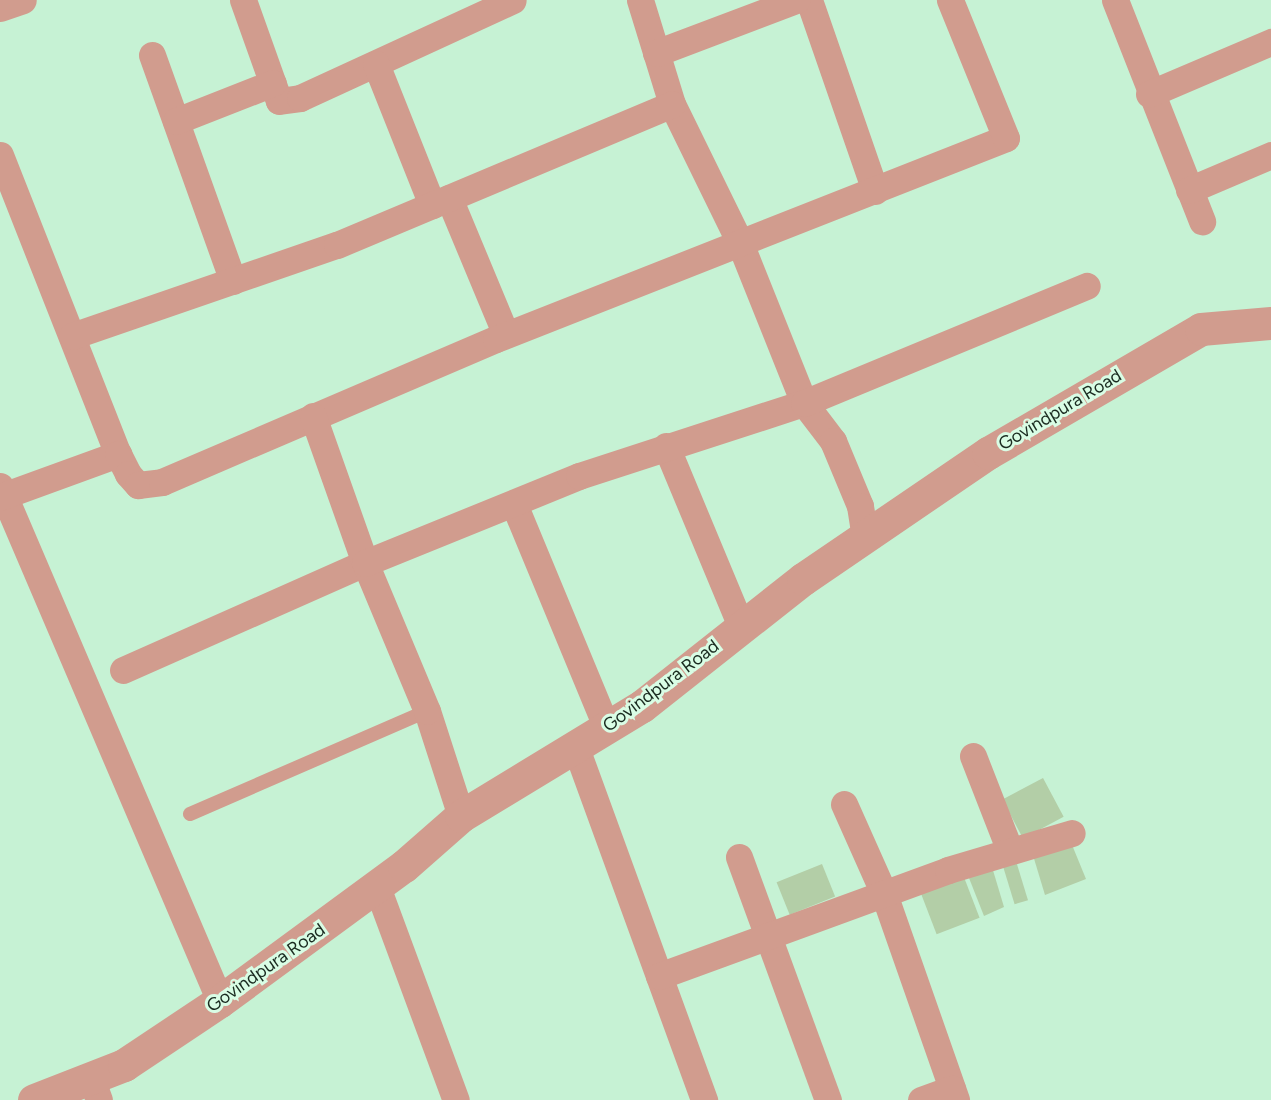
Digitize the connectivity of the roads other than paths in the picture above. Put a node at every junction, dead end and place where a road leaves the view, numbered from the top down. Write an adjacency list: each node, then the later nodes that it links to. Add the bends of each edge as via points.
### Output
1 (23, 0): 9 (street)
2 (243, 0): 14 (street)
3 (513, 0): 13 (street)
4 (640, 0): 11 (street)
5 (796, 0): 11 (street)
6 (809, 0): 21 (street)
7 (950, 0): 21 (street, via 1006,138)
8 (1115, 0): 15 (street)
9 (0, 8)
10 (1271, 42): 15 (street)
11 (656, 53): 16 (street)
12 (152, 55): 17 (street)
13 (376, 64): 14 (street, via 300,98 279,101); 22 (street)
14 (273, 83): 17 (street)
15 (1149, 94): 20 (street)
16 (672, 104): 22 (street); 24 (street)
17 (176, 121): 25 (street)
18 (0, 155): 29 (street)
19 (1271, 155): 20 (street)
20 (1189, 190): 23 (street)
21 (875, 191): 24 (street)
22 (440, 202): 25 (street, via 337,245); 28 (street)
23 (1202, 221)
24 (740, 243): 28 (street); 30 (street)
25 (233, 281): 29 (street)
26 (1087, 286): 30 (street)
27 (1271, 323): 36 (street, Govindpura Road, via 1201,329 988,453)
28 (506, 335): 31 (street)
29 (72, 336): 33 (street)
30 (804, 403): 32 (street); 36 (street, via 833,441 860,506)
31 (313, 416): 33 (street, via 149,486 131,480); 37 (street)
32 (666, 446): 35 (street); 38 (street)
33 (118, 454): 34 (street)
34 (1, 493): 54 (street)
35 (514, 504): 37 (street); 41 (street)
36 (865, 536): 38 (street, Govindpura Road)
37 (365, 563): 39 (street); 40 (street)
38 (741, 626): 41 (street, Govindpura Road, via 642,706)
39 (123, 670)
40 (427, 711): 45 (lane); 46 (street)
41 (607, 728): 42 (street, Govindpura Road)
42 (576, 748): 46 (street, Govindpura Road); 53 (street)
43 (973, 756): 48 (street)
44 (844, 804): 51 (street)
45 (190, 814)
46 (461, 816): 50 (street, Govindpura Road)
47 (1071, 833): 48 (street)
48 (1010, 851): 51 (street)
49 (739, 856): 52 (street)
50 (377, 887): 54 (street, Govindpura Road); 58 (street)
51 (884, 894): 52 (street); 56 (street)
52 (769, 935): 53 (street); 60 (street)
53 (659, 976): 59 (street)
54 (220, 1001): 55 (street, Govindpura Road)
55 (95, 1089): 57 (street, Govindpura Road)
56 (954, 1095): 61 (street)
57 (34, 1100)
58 (456, 1100)
59 (704, 1100)
60 (828, 1100)
61 (921, 1100)

